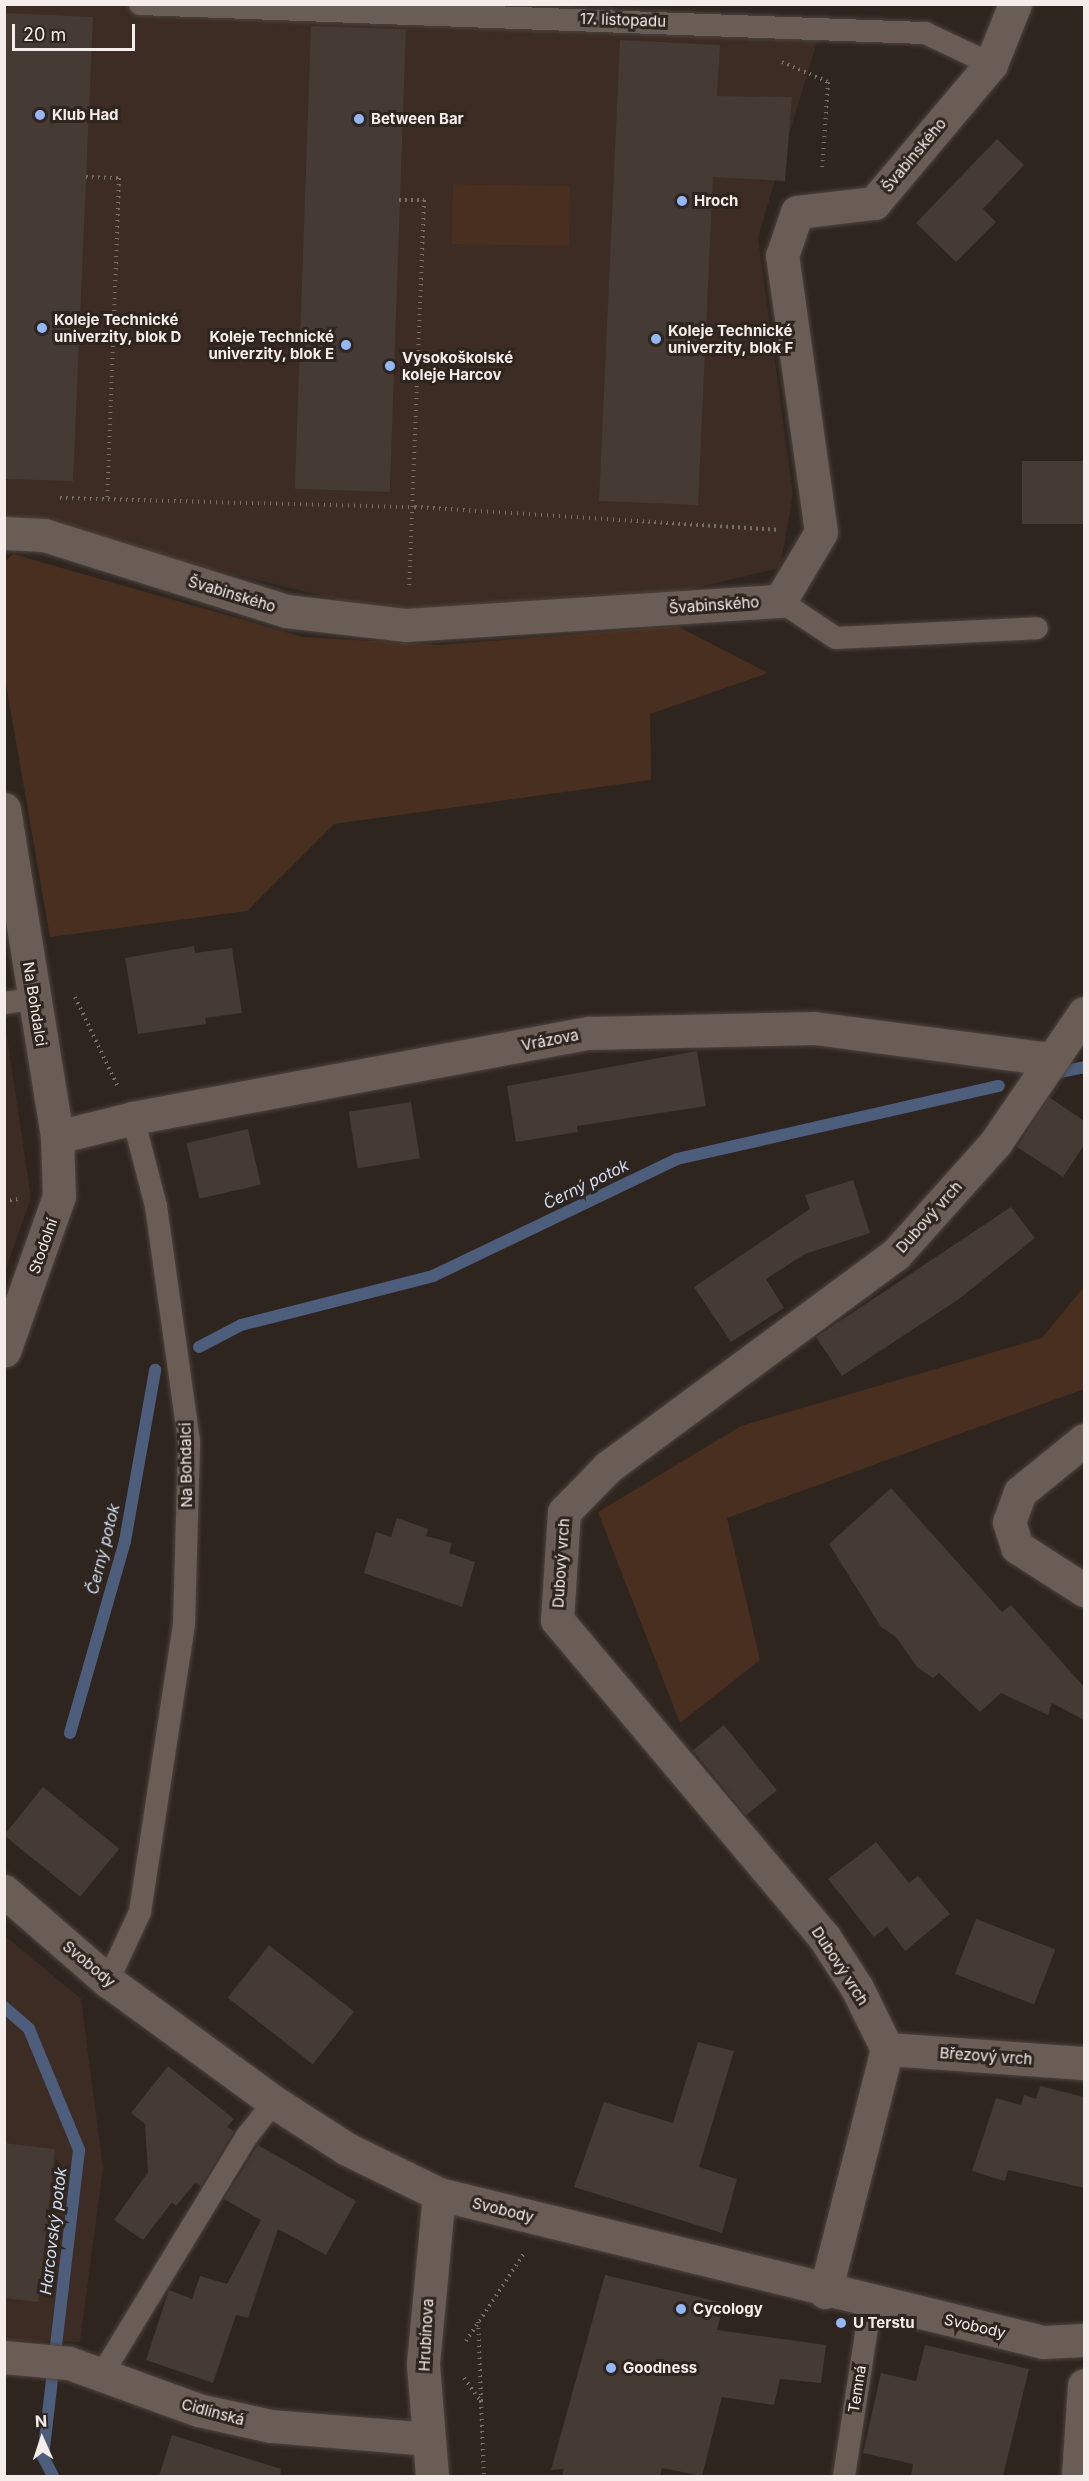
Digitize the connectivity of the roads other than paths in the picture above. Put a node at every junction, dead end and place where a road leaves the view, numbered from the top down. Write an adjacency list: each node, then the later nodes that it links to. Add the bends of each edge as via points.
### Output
1 (140, 4): 3 (lane, 17. listopadu, via 925,33)
2 (1015, 4): 3 (street, Švabinského)
3 (991, 64): 5 (street, Švabinského, via 874,204 798,212 782,256 821,532)
4 (4, 533): 5 (street, Švabinského, via 44,535 286,611 406,625)
5 (780, 601): 6 (lane, via 836,638)
6 (1037, 628)
7 (4, 808): 8 (street, Na Bohdalci)
8 (19, 1001): 12 (street, Na Bohdalci)
9 (1084, 1013): 10 (street, Dubový vrch)
10 (1049, 1059): 11 (street, Vrázova, via 814,1028 590,1033); 18 (street, Dubový vrch, via 996,1142 896,1254 608,1467 564,1512 557,1620 824,1937 857,1988)
11 (133, 1118): 12 (street, Vrázova); 17 (lane, Na Bohdalci, via 156,1206 189,1441 184,1625 141,1912)
12 (57, 1137): 13 (street, Stodolní, via 59,1196)
13 (4, 1351)
14 (1084, 1440): 15 (street, via 1020,1492 1009,1522 1017,1547)
15 (1084, 1590)
16 (4, 1891): 17 (street, Svobody)
17 (108, 1981): 20 (street, Svobody)
18 (887, 2049): 19 (street, Březový vrch); 22 (street)
19 (1084, 2062)
20 (274, 2102): 21 (street, Svobody, via 347,2149); 26 (lane, via 247,2136)
21 (439, 2194): 22 (street, Svobody); 28 (street, Hrubínova, via 423,2363)
22 (825, 2292): 23 (street, Svobody)
23 (870, 2302): 24 (street, Svobody, via 1043,2342); 30 (lane, Temná)
24 (1084, 2340)
25 (18, 2358): 26 (street, Cidlinská, via 69,2363)
26 (101, 2376): 28 (street, Cidlinská, via 198,2410 271,2426)
27 (1084, 2385): 31 (street)
28 (428, 2439): 29 (street, Hrubínova)
29 (432, 2476)
30 (844, 2476)
31 (1078, 2476)

